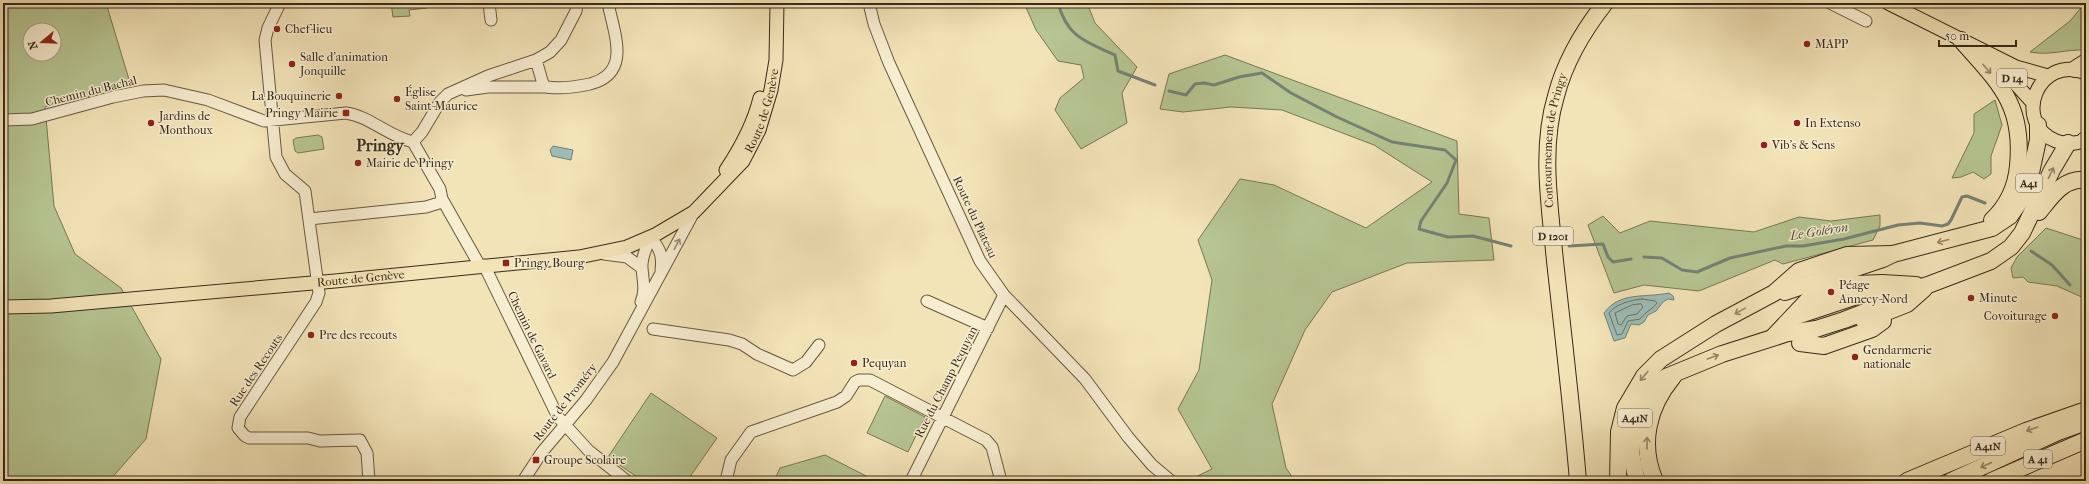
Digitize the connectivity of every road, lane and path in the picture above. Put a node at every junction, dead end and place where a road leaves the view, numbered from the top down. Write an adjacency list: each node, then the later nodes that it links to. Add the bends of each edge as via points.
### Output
1 (280, 3): 23 (street, via 265,40)
2 (489, 3): 12 (street)
3 (577, 3): 16 (street, via 576,11 561,40 550,52)
4 (608, 3): 19 (street, via 617,45 615,68 601,81 579,86)
5 (770, 3): 30 (main road, Route de Genève, via 768,61 757,110 734,159)
6 (777, 3): 30 (main road, Route de Genève, via 776,60 766,111 743,161)
7 (869, 3): 43 (street, Route du Plateau, via 874,24 890,63 970,243 993,282)
8 (1594, 3): 65 (highway, Contournement de Pringy / D 1201, via 1576,28 1560,59 1546,99 1539,146 1542,221)
9 (1605, 3): 66 (highway, Contournement de Pringy / D 1201, via 1585,31 1567,65 1555,97 1548,142 1550,212)
10 (1830, 3): 13 (street)
11 (1888, 3): 14 (main road, D 14)
12 (491, 20)
13 (1866, 21)
14 (1961, 40): 15 (main road, D 14); 33 (highway, one-way to 33, via 2005,92 2019,131 2019,156 2013,191 2000,213)
15 (1989, 55): 18 (main road, D 14, via 2025,71); 21 (main road, D 14)
16 (536, 60): 19 (street); 20 (street, via 488,76)
17 (2082, 68): 18 (main road, via 2063,70)
18 (2048, 76): 21 (main road, via 2039,86)
19 (546, 87): 20 (street)
20 (457, 90): 26 (street, via 440,102)
21 (2033, 103): 24 (main road)
22 (3, 120): 23 (street, Chemin du Bachal, via 32,119 113,97 164,90 208,100 261,121)
23 (272, 120): 26 (street, Chemin du Bachal, via 354,114 396,137); 32 (street, via 279,166 305,191)
24 (2038, 125): 27 (main road, via 2050,138); 33 (highway, A41, via 2038,140 2027,191 2010,216)
25 (2086, 140): 27 (main road)
26 (413, 142): 29 (street, Chemin de Gavard, via 440,189)
27 (2068, 144): 34 (highway, one-way to 27, via 2052,170)
28 (2086, 180): 34 (highway, via 2073,180 2060,188)
29 (442, 199): 32 (street, via 439,203 426,207); 37 (street, Chemin de Gavard)
30 (705, 201): 31 (main road, Route de Genève)
31 (694, 212): 35 (main road, Route de Genève); 39 (street, Route de Proméry, one-way to 31)
32 (309, 219): 40 (street)
33 (1986, 229): 57 (highway, one-way to 57, via 1885,255 1782,289 1674,350 1652,367 1629,398 1620,425)
34 (2022, 233): 41 (highway, via 2010,247 1991,261)
35 (650, 237): 36 (main road, Route de Genève, via 627,247); 38 (street, Route de Proméry, via 644,252); 39 (street, Route de Proméry, via 660,247 663,259)
36 (599, 253): 37 (main road, Route de Genève); 38 (street, via 627,257)
37 (482, 265): 40 (main road, Route de Genève); 55 (street, Chemin de Gavard, via 552,408)
38 (642, 268): 48 (street, Route de Proméry, via 644,294)
39 (660, 276): 48 (street, Route de Proméry)
40 (316, 283): 45 (main road, Route de Genève, via 51,306); 58 (street, Rue des Recouts, via 316,302 240,417 238,428 250,438 360,440 367,453)
41 (1928, 286): 42 (highway); 49 (highway, via 1907,304 1847,328)
42 (1885, 290): 49 (highway, via 1815,321); 49 (highway, via 1856,284 1808,300 1793,317)
43 (1004, 295): 46 (street, Rue du Champ Pequyan); 64 (street, Route du Plateau, via 1085,379 1128,437)
44 (927, 301): 46 (street)
45 (3, 307)
46 (988, 328): 53 (street, Rue du Champ Pequyan)
47 (653, 329): 50 (street, via 729,340 793,370 806,362)
48 (626, 338): 55 (street, Route de Proméry, via 601,380)
49 (1787, 338): 51 (highway, A41N, one-way to 49, via 1722,354)
50 (819, 345)
51 (1677, 372): 69 (highway, A41N, via 1653,386 1637,411 1631,444); 70 (highway, A41N, one-way to 51, via 1648,459 1648,425 1658,398)
52 (2086, 410): 71 (highway, A41N, one-way to 71, via 2026,431)
53 (942, 417): 61 (street, via 870,380 859,380 846,396 837,402 751,432 731,460); 62 (street, Rue du Champ Pequyan); 63 (street, via 990,443)
54 (2086, 422): 72 (highway, A 41, one-way to 72, via 2058,432)
55 (565, 426): 59 (street, Route de Proméry, via 542,452); 60 (street, Chemin de Gavard, via 588,450)
56 (2086, 440): 73 (highway, A 41)
57 (1618, 443): 67 (highway, A41N); 68 (highway, A41N)
58 (369, 481)
59 (523, 481)
60 (628, 481)
61 (726, 481)
62 (911, 481)
63 (1001, 481)
64 (1170, 481)
65 (1570, 481)
66 (1578, 481)
67 (1618, 481)
68 (1628, 481)
69 (1637, 481)
70 (1655, 481)
71 (1907, 481)
72 (1951, 481)
73 (1991, 481)

